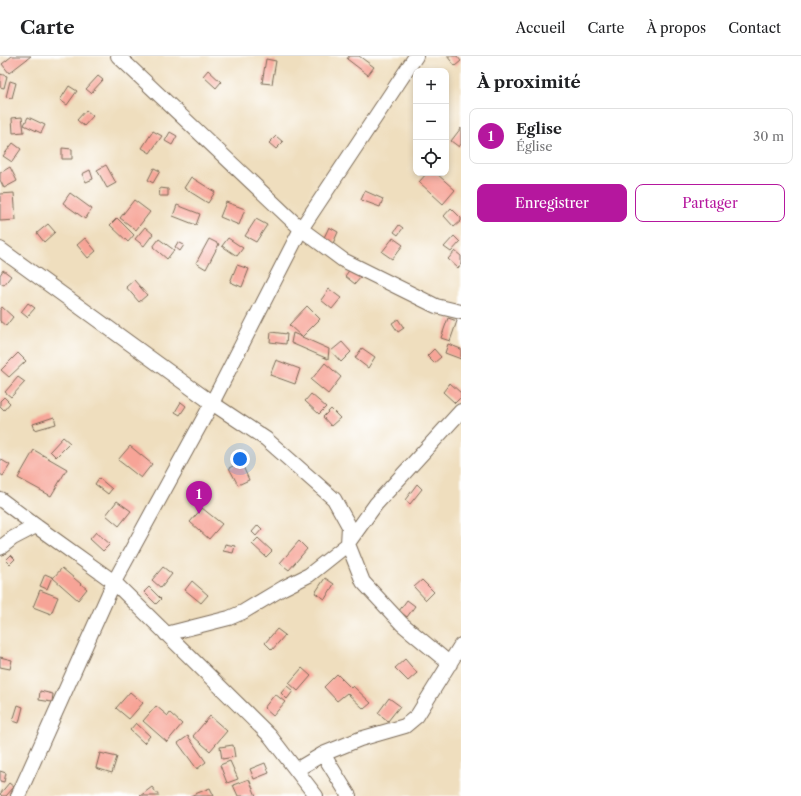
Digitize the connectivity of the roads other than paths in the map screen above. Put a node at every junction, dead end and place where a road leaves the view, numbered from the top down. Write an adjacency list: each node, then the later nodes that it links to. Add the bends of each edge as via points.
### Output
1 (118, 56): 3 (street)
2 (416, 56): 3 (street)
3 (300, 229): 5 (street, via 343,260 436,306); 6 (street)
4 (0, 249): 6 (street)
5 (461, 312)
6 (212, 403): 10 (street, via 266,439 334,499 350,526); 12 (street)
7 (461, 411): 10 (street, via 376,504)
8 (0, 499): 9 (street)
9 (36, 526): 11 (street); 12 (street)
10 (348, 544): 13 (street, via 309,576 243,612); 15 (street, via 363,582 402,624)
11 (0, 548)
12 (114, 582): 13 (street); 18 (street)
13 (166, 634): 17 (street, via 270,736)
14 (461, 645): 15 (street)
15 (450, 664): 16 (street, via 417,716 405,726 360,739)
16 (323, 754): 17 (street); 20 (street)
17 (296, 770): 19 (street)
18 (18, 796)
19 (316, 796)
20 (349, 796)

